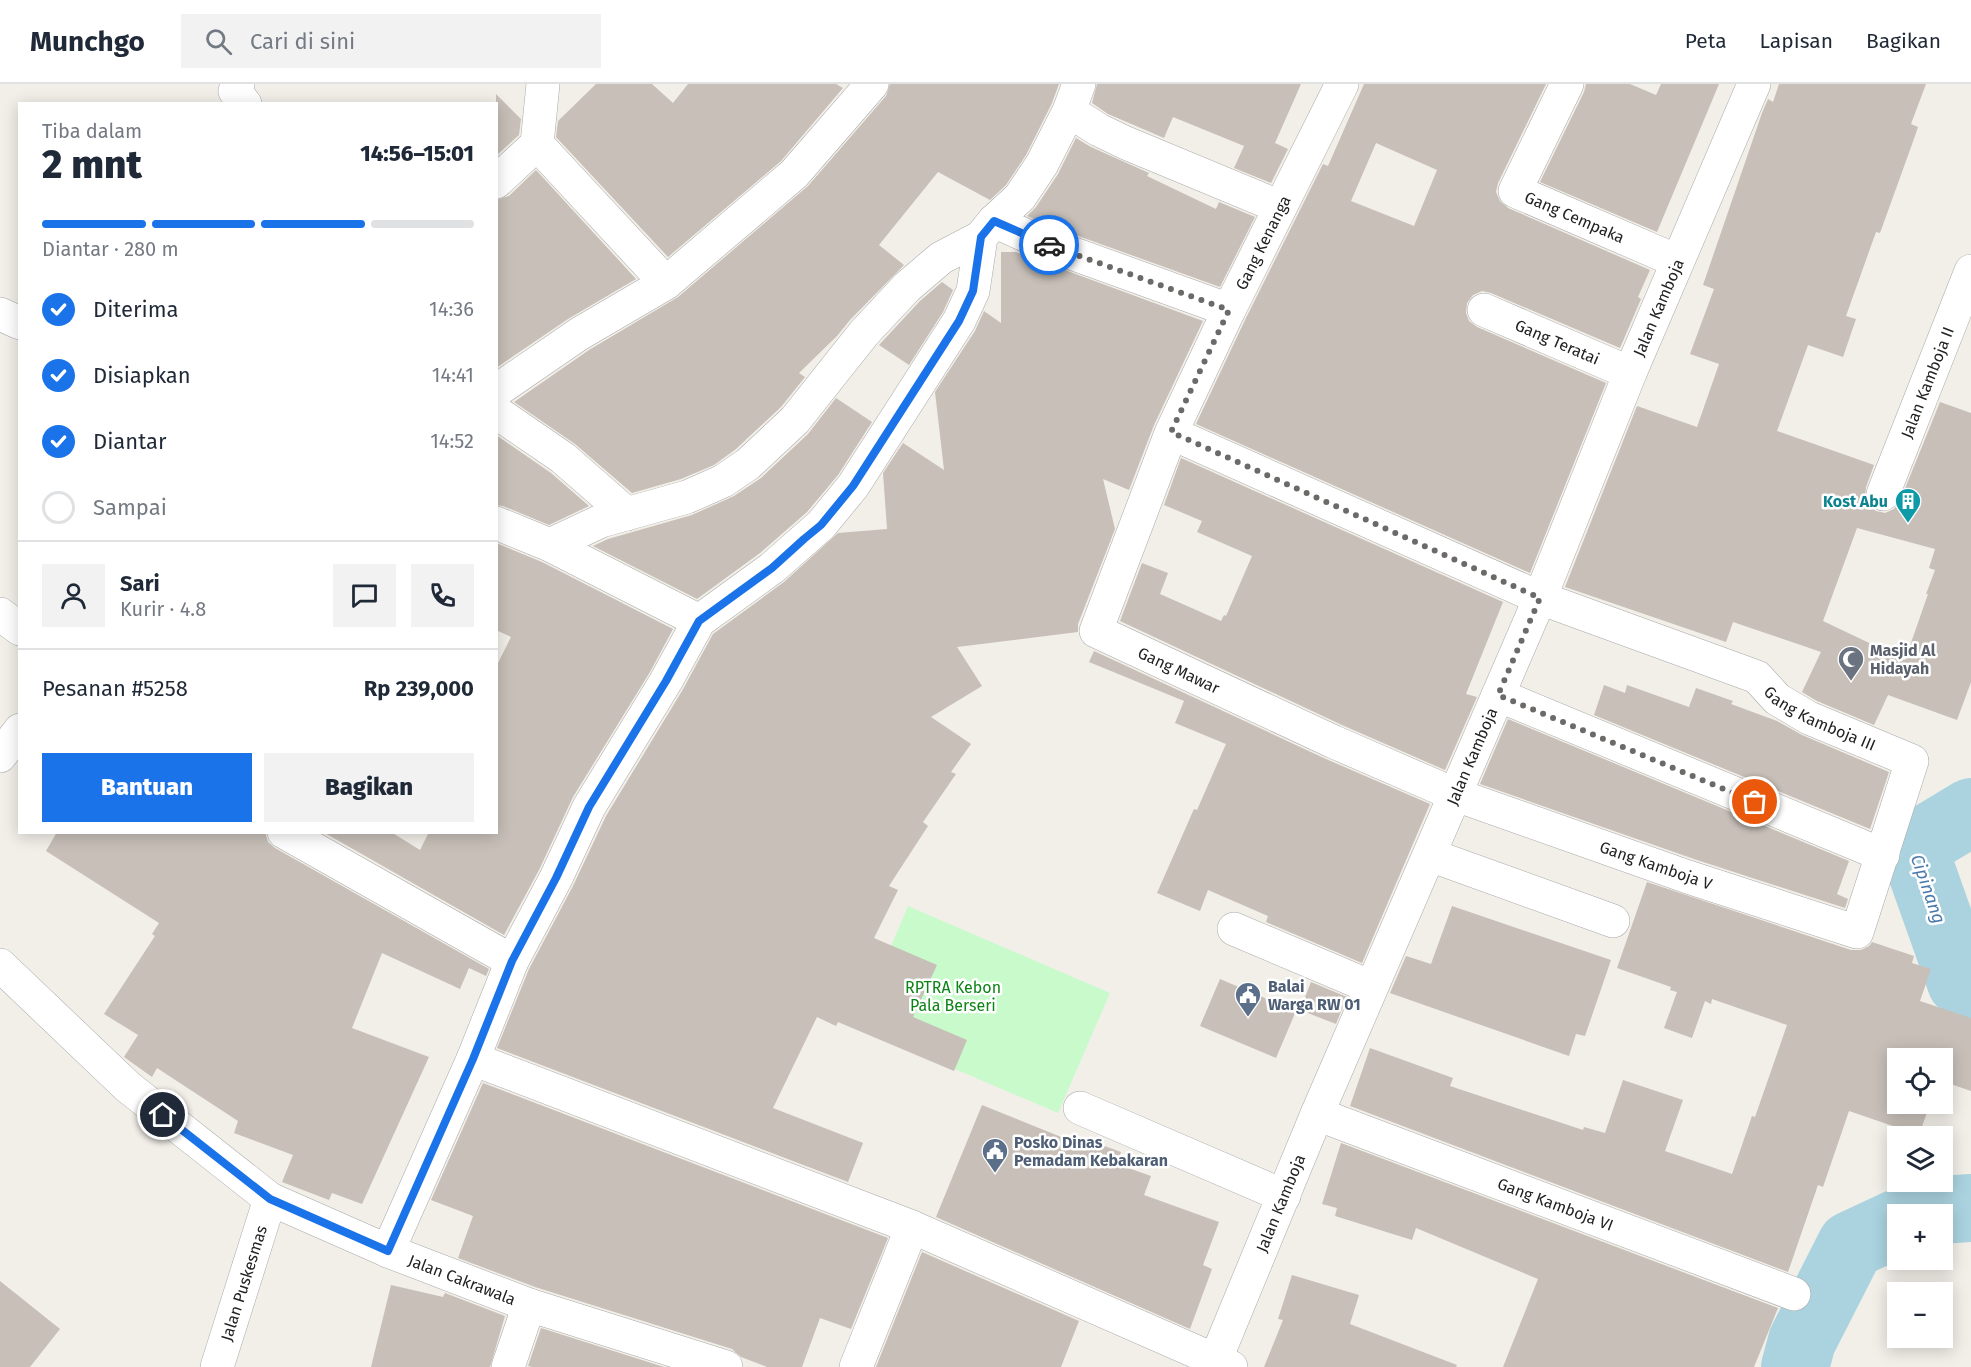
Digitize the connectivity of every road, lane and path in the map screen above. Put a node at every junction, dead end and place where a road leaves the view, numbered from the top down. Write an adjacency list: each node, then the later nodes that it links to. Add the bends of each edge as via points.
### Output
1 (238, 84): 8 (street, via 235,92)
2 (543, 84): 9 (street)
3 (872, 84): 15 (street, via 794,174)
4 (1342, 84): 11 (street, Gang Kenanga)
5 (1567, 84): 13 (street, Gang Cempaka, via 1515,191)
6 (1754, 84): 13 (street, Jalan Kamboja)
7 (1074, 98): 11 (street, via 1100,130); 12 (street, via 1042,164 1020,197)
8 (243, 102)
9 (537, 144): 10 (street); 15 (street)
10 (498, 180)
11 (1280, 207): 16 (street, Gang Kenanga)
12 (987, 229): 16 (street, via 1048,245); 25 (street, via 941,258 907,286 795,420 748,464 723,481 687,497); 30 (street, via 973,291 959,321 853,486 813,532 772,568)
13 (1677, 261): 20 (street, Jalan Kamboja)
14 (1971, 271): 24 (street, Jalan Kamboja II)
15 (666, 283): 21 (street, via 579,334)
16 (1229, 310): 23 (street, Gang Kenanga)
17 (1484, 310): 20 (street, Gang Teratai)
18 (0, 314): 19 (street)
19 (18, 321)
20 (1630, 373): 28 (street, Jalan Kamboja)
21 (498, 390)
22 (498, 413): 25 (street, via 562,458)
23 (1171, 432): 28 (street); 35 (street, Gang Mawar, via 1096,631)
24 (1883, 494)
25 (627, 514): 27 (street, via 601,521)
26 (498, 524): 27 (street)
27 (550, 545): 30 (street)
28 (1540, 598): 32 (street, Jalan Kamboja); 38 (street, Gang Kamboja III, via 1757,677 1778,699 1809,718 1912,761)
29 (0, 614): 31 (street)
30 (699, 621): 41 (street, via 589,807)
31 (18, 628)
32 (1498, 695): 35 (street, Jalan Kamboja); 38 (street)
33 (18, 733): 34 (street)
34 (0, 756)
35 (1456, 795): 37 (street, Jalan Kamboja); 38 (street, Gang Kamboja V, via 1857,932)
36 (288, 834): 41 (street)
37 (1430, 855): 39 (street); 43 (street, Jalan Kamboja)
38 (1883, 855)
39 (1613, 921)
40 (1234, 929): 43 (street)
41 (512, 961): 44 (street)
42 (0, 965): 48 (street, Jalan Cakrawala, via 128,1087)
43 (1371, 987): 46 (street, Jalan Kamboja)
44 (473, 1059): 49 (street); 50 (street)
45 (1080, 1108): 47 (street)
46 (1317, 1114): 47 (street, Jalan Kamboja); 51 (street, Gang Kamboja VI)
47 (1284, 1196): 54 (street, Jalan Kamboja)
48 (270, 1199): 50 (street, Jalan Cakrawala); 55 (street, Jalan Puskesmas)
49 (912, 1227): 54 (street); 58 (street)
50 (388, 1251): 52 (street, Jalan Cakrawala)
51 (1794, 1293)
52 (529, 1305): 53 (street, Jalan Cakrawala); 56 (street)
53 (685, 1361): 57 (street, Jalan Cakrawala)
54 (1223, 1364)
55 (217, 1367)
56 (508, 1367)
57 (726, 1367)
58 (856, 1367)

